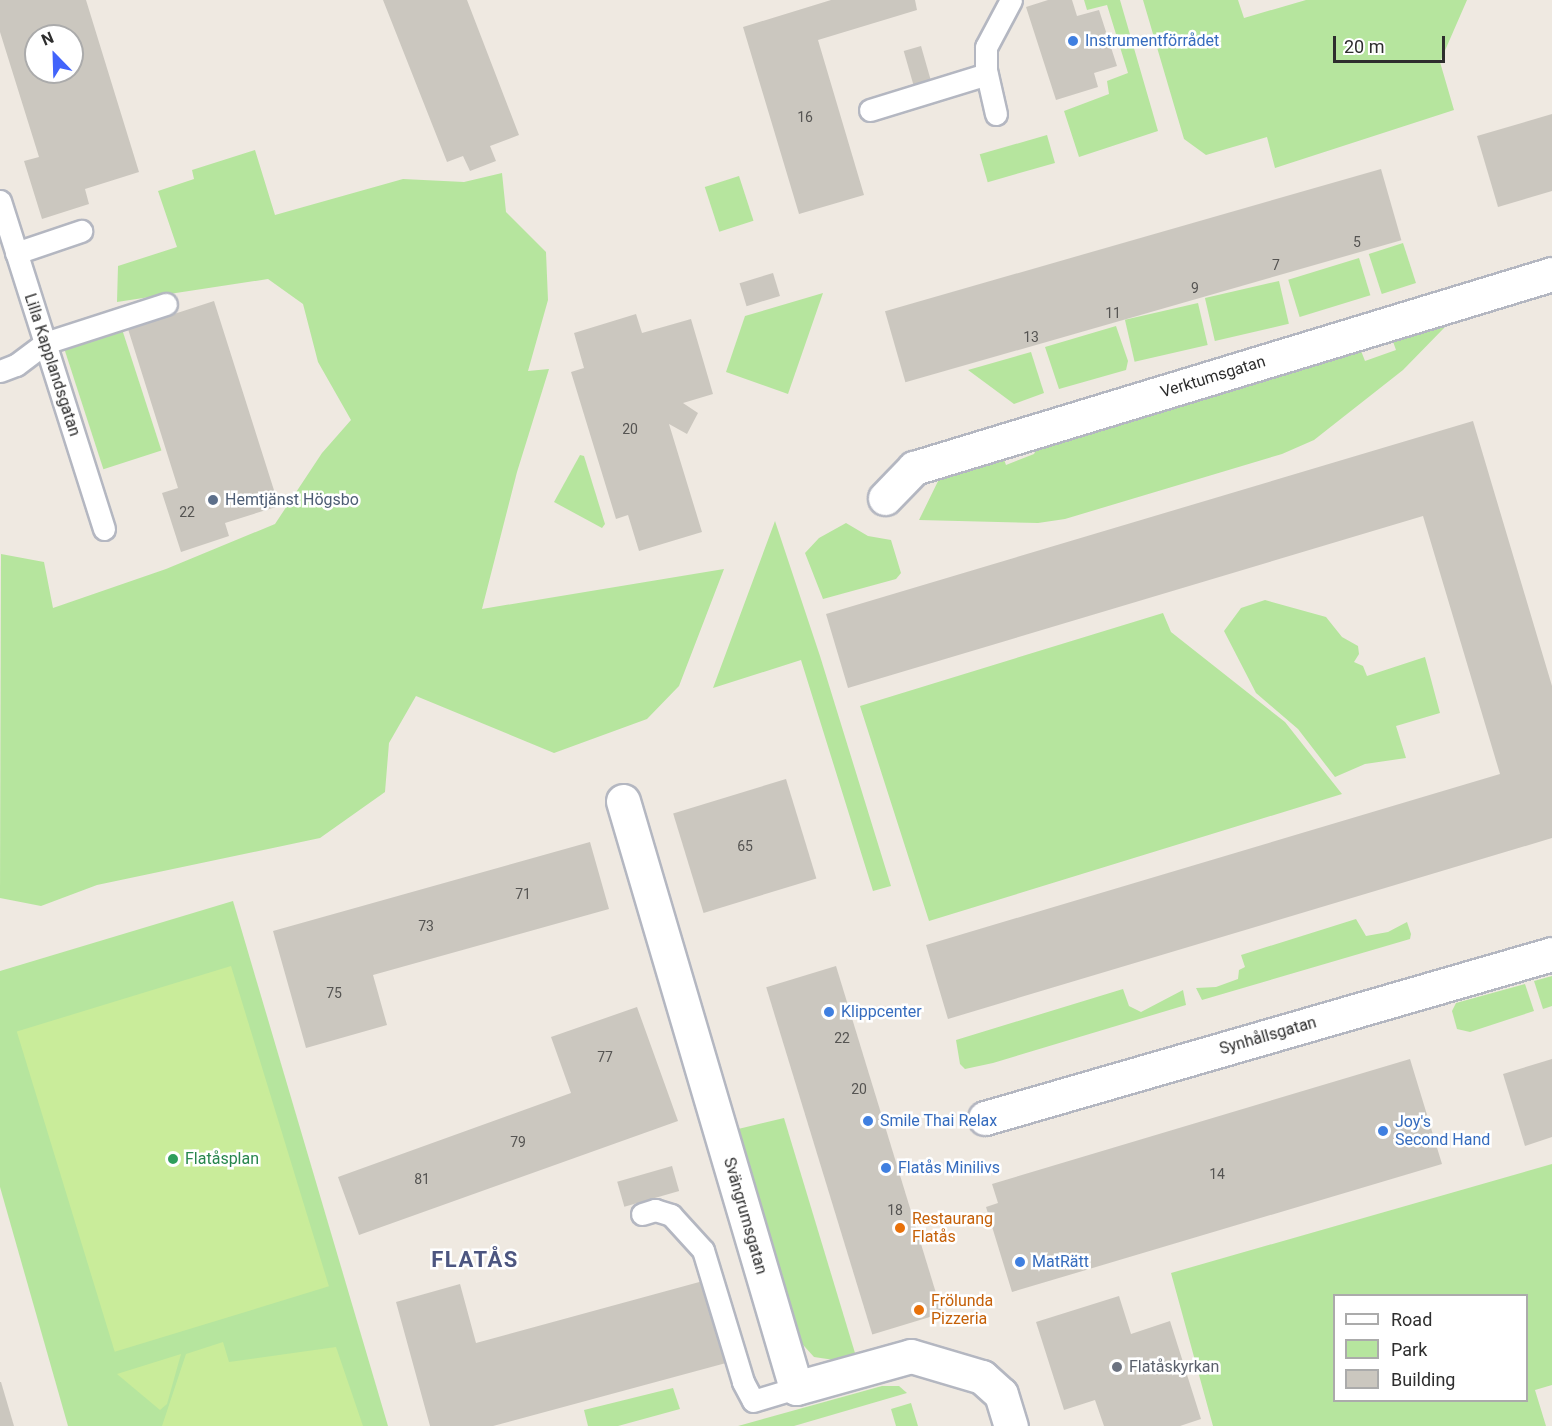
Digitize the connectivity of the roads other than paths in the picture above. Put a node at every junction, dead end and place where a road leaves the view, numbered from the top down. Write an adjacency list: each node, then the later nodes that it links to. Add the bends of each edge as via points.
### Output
1 (1011, 0): 2 (lane, via 987,47)
2 (987, 74): 3 (lane); 4 (lane)
3 (870, 110)
4 (996, 114)
5 (0, 201): 6 (lane, Lilla Kapplandsgatan)
6 (3, 229): 8 (lane, Lilla Kapplandsgatan)
7 (81, 231): 8 (lane)
8 (16, 253): 11 (lane, Lilla Kapplandsgatan)
9 (1552, 274): 13 (street, Verktumsgatan, via 914,468)
10 (166, 303): 11 (lane)
11 (45, 343): 12 (lane, via 16,365); 14 (lane, Lilla Kapplandsgatan)
12 (0, 371)
13 (885, 498)
14 (104, 529)
15 (623, 801): 19 (street, Svängrumsgatan)
16 (1552, 954): 17 (street, Synhållsgatan)
17 (985, 1118)
18 (642, 1214): 19 (lane, via 655,1210 671,1215 703,1250 743,1382 753,1401)
19 (796, 1388): 20 (street, via 911,1356 982,1377 1001,1394)
20 (1011, 1426)

